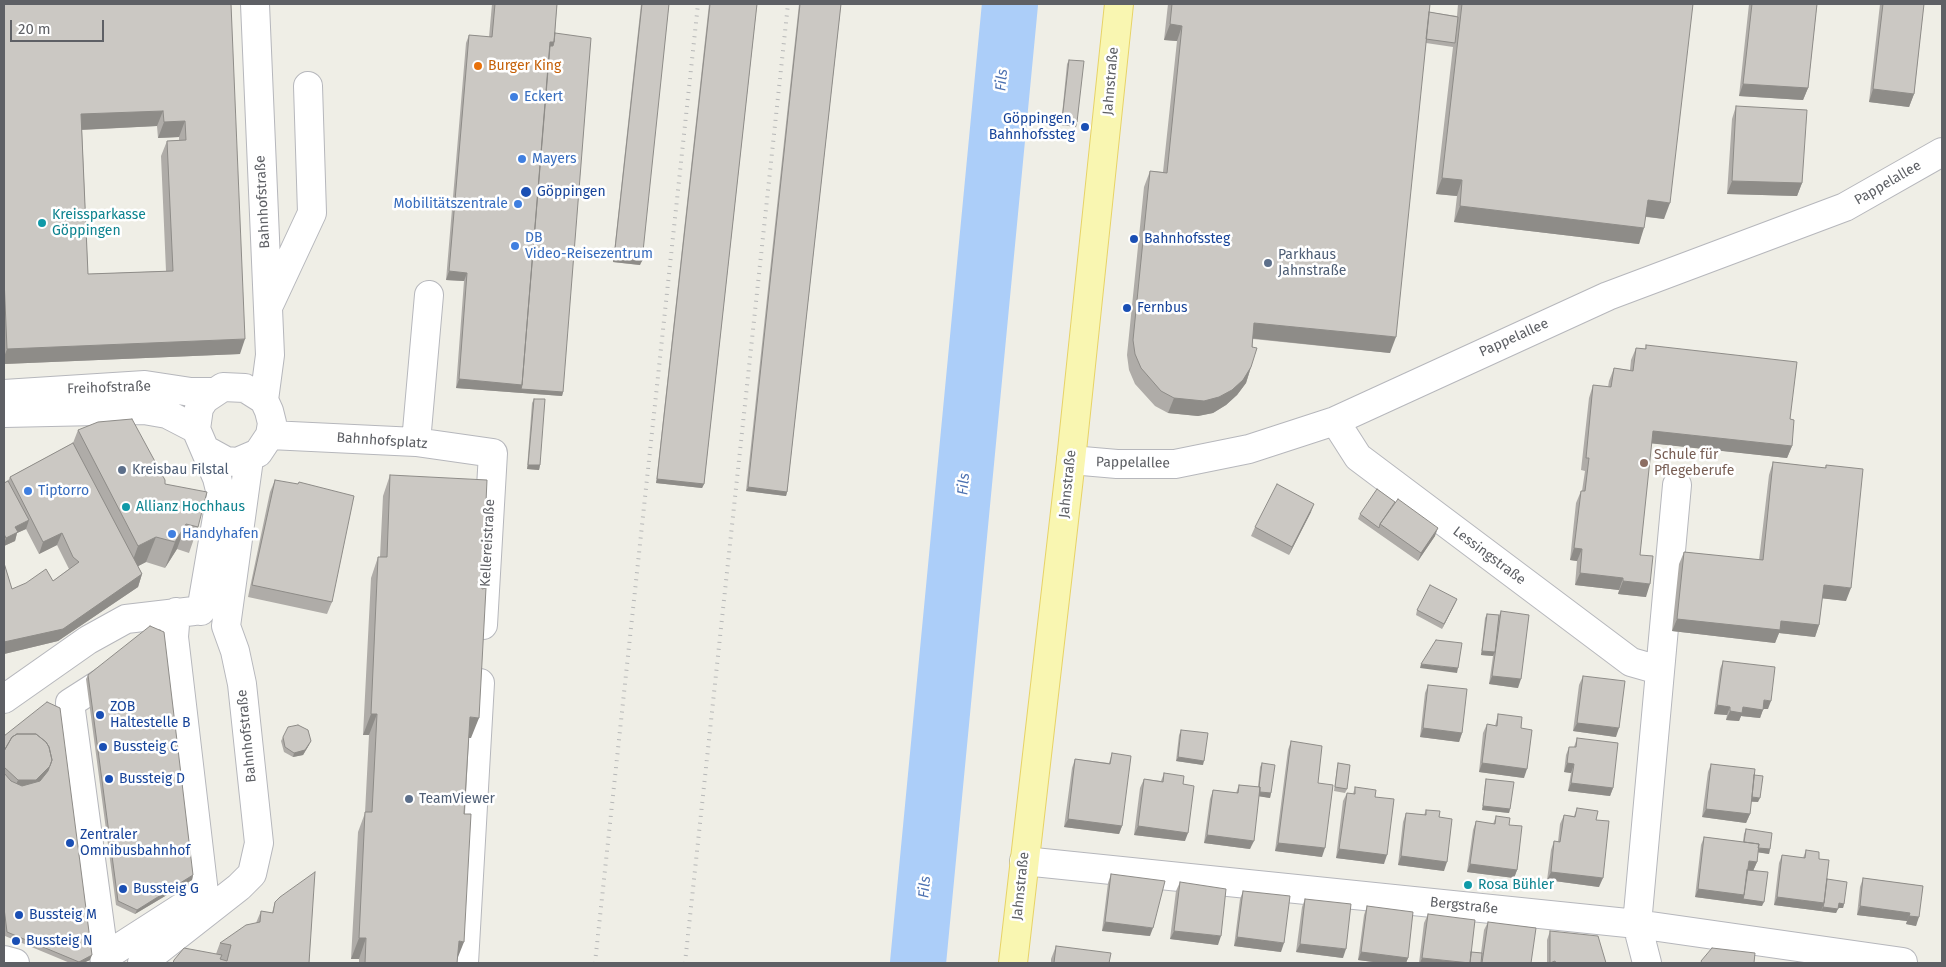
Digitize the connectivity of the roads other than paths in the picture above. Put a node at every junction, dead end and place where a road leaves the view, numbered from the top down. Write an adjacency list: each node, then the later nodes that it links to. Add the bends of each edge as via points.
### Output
1 (255, 4): 6 (street, Bahnhofstraße)
2 (1119, 4): 18 (main road, Jahnstraße)
3 (308, 86): 6 (street, via 312,213)
4 (1942, 152): 12 (street, Pappelallee, via 1845,207 1608,296)
5 (429, 295): 15 (street)
6 (268, 307): 10 (street, Bahnhofstraße, via 270,355)
7 (445, 328): 15 (street)
8 (213, 392): 9 (street, Freihofstraße, via 145,385); 10 (street, via 234,386 255,392); 14 (street, via 199,408)
9 (4, 394)
10 (264, 400): 13 (street, via 270,411)
11 (4, 413): 14 (street, Freihofstraße, via 144,410 167,414)
12 (1335, 421): 18 (street, Pappelallee, via 1249,449 1175,464); 22 (street, Lessingstraße, via 1358,457 1631,662)
13 (270, 435): 15 (street, Bahnhofsplatz); 17 (street, via 258,453)
14 (201, 439): 17 (street, via 226,461); 20 (street, via 221,494)
15 (425, 444): 16 (street, Bahnhofsplatz)
16 (493, 453): 57 (street, Kellereistraße)
17 (248, 459): 21 (street, Bahnhofstraße)
18 (1071, 460): 44 (main road, Jahnstraße)
19 (1677, 485): 22 (street)
20 (184, 620): 21 (street); 23 (street); 25 (street, via 126,619 88,640); 29 (street, via 145,656 70,703)
21 (226, 626): 56 (street, Bahnhofstraße, via 242,684 258,834 252,874)
22 (1659, 670): 50 (street)
23 (178, 678): 24 (street); 26 (street)
24 (155, 693)
25 (4, 699)
26 (182, 711): 27 (street); 30 (street)
27 (159, 726)
28 (100, 728): 29 (street)
29 (76, 744): 33 (street)
30 (186, 744): 31 (street); 34 (street)
31 (163, 759)
32 (104, 761): 33 (street)
33 (80, 776): 37 (street)
34 (191, 781): 36 (street); 38 (street)
35 (108, 794): 37 (street)
36 (167, 797)
37 (72, 808): 42 (street)
38 (196, 821): 40 (street); 43 (street)
39 (113, 833): 42 (street)
40 (171, 837)
41 (64, 843): 42 (street)
42 (90, 847): 47 (street)
43 (200, 858): 46 (street); 53 (street, via 204,893)
44 (1024, 861): 50 (street, Bergstraße); 58 (main road, Jahnstraße)
45 (121, 868): 47 (street)
46 (176, 874)
47 (83, 880): 48 (street)
48 (112, 915): 49 (street); 53 (street)
49 (74, 916)
50 (1638, 924): 54 (street, Bergstraße); 59 (street)
51 (80, 949): 53 (street)
52 (4, 960): 55 (street)
53 (114, 961)
54 (1903, 962)
55 (15, 963)
56 (142, 963)
57 (464, 963)
58 (1013, 963)
59 (1647, 963)

